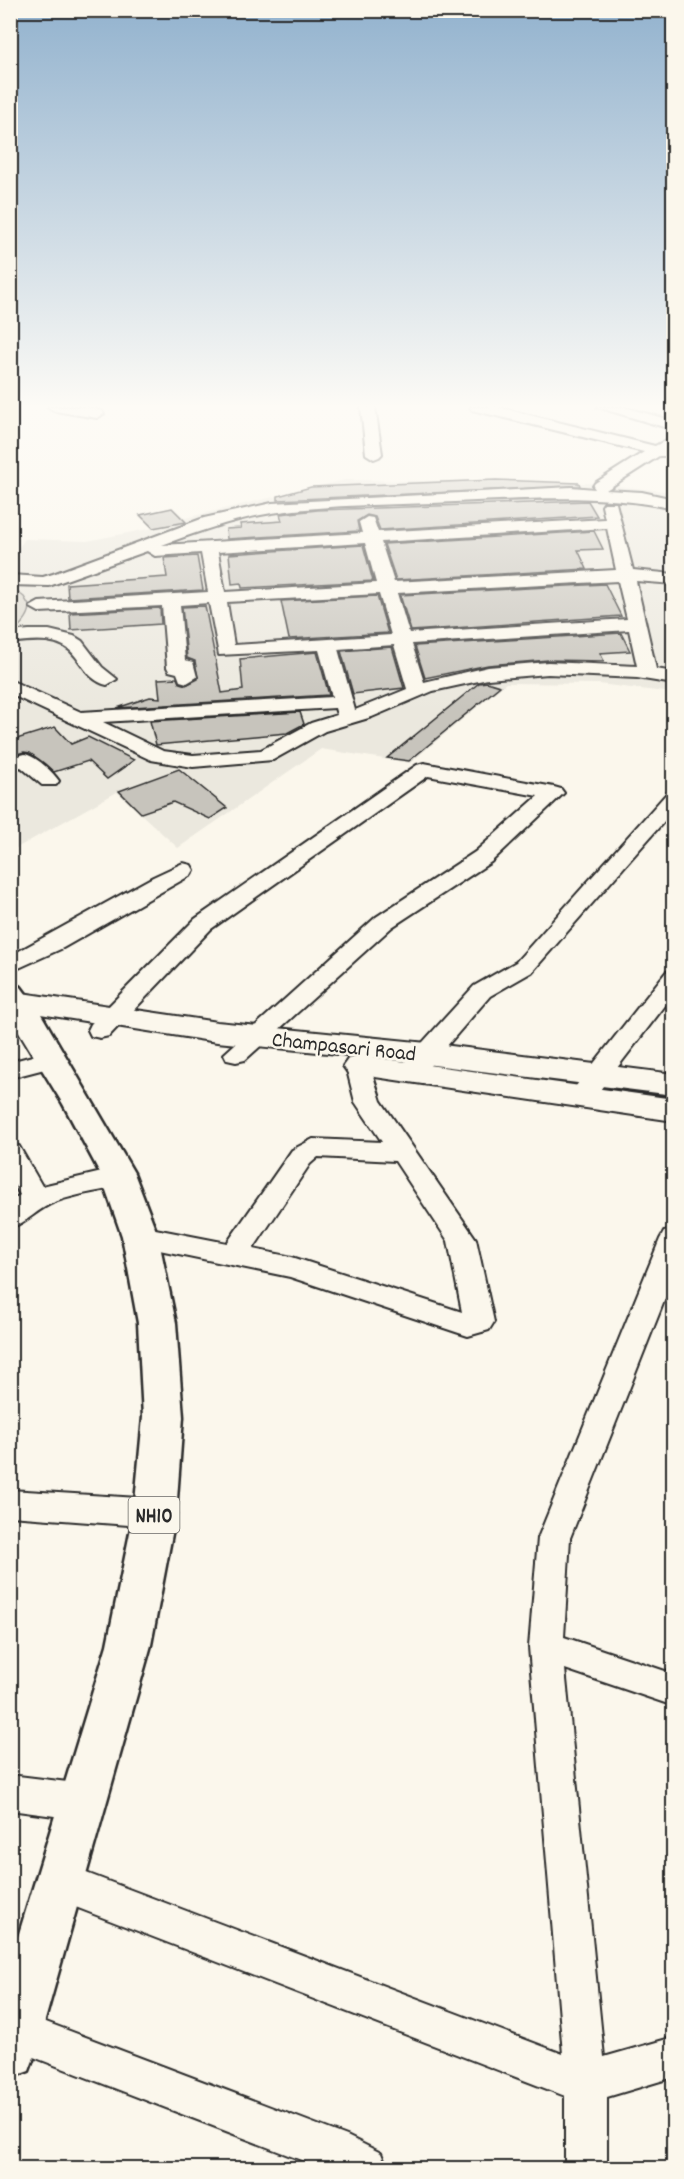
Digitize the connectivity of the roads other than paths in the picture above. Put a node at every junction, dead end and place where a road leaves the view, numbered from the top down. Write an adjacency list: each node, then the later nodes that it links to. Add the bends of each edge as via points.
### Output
1 (275, 509): 7 (street, via 210,522)
2 (363, 509): 5 (street)
3 (610, 509): 4 (street)
4 (614, 523): 5 (street); 8 (street)
5 (372, 538): 6 (street); 12 (street)
6 (210, 547): 7 (street); 13 (street)
7 (128, 552): 11 (street)
8 (625, 575): 9 (street); 12 (street); 16 (street)
9 (674, 579)
10 (10, 580): 11 (street)
11 (39, 582): 15 (street)
12 (387, 588): 13 (street); 18 (street)
13 (218, 597): 14 (street); 19 (street, via 226,651)
14 (171, 600): 15 (street); 21 (street, via 176,667 186,666)
15 (39, 607): 17 (street)
16 (636, 624): 18 (street); 20 (street)
17 (10, 638): 23 (street, via 38,634 72,643 81,650 92,670)
18 (402, 639): 19 (street); 25 (street)
19 (327, 644): 26 (street)
20 (648, 674): 22 (street); 25 (street, via 585,669 516,670 462,678)
21 (187, 677)
22 (674, 678)
23 (106, 679)
24 (10, 686): 27 (street)
25 (417, 691): 26 (street, via 365,713)
26 (345, 710): 27 (street); 27 (street, via 266,756 193,761 158,756)
27 (76, 718)
28 (10, 764): 29 (street, via 25,760)
29 (49, 781)
30 (674, 796): 37 (street, via 524,967 482,991)
31 (183, 870): 33 (street, via 42,951)
32 (674, 977): 41 (street)
33 (15, 1000): 34 (main road, Champasari Road); 36 (highway, NH10)
34 (108, 1022): 35 (main road, Champasari Road); 35 (street, via 203,924 424,769 554,793 483,857 384,922)
35 (245, 1045): 37 (main road, Champasari Road); 38 (main road, Champasari Road)
36 (51, 1059): 39 (street); 45 (highway, NH10, via 79,1102)
37 (418, 1064): 38 (main road, Champasari Road); 41 (main road, Champasari Road)
38 (359, 1066): 43 (street, via 366,1099)
39 (10, 1070)
40 (674, 1085): 41 (main road, Champasari Road)
41 (589, 1086): 42 (main road, Champasari Road)
42 (674, 1110)
43 (402, 1152): 50 (street, via 313,1148 301,1157); 50 (street, via 462,1239 479,1322 468,1326 304,1270)
44 (10, 1153): 46 (street)
45 (118, 1177): 46 (street); 48 (highway, NH10)
46 (35, 1198): 47 (street)
47 (10, 1218)
48 (140, 1236): 50 (street); 52 (highway, NH10, via 157,1323 163,1417)
49 (674, 1239): 53 (street, via 554,1538)
50 (234, 1255)
51 (10, 1503): 52 (street)
52 (155, 1513): 56 (highway, NH10, via 129,1645)
53 (546, 1647): 54 (street); 60 (street)
54 (674, 1690)
55 (10, 1792): 56 (street)
56 (84, 1802): 57 (highway, NH10)
57 (60, 1882): 58 (highway, NH10); 60 (street)
58 (14, 2042): 61 (street, via 332,2151)
59 (674, 2057): 60 (street)
60 (586, 2083): 62 (street)
61 (366, 2169)
62 (586, 2169)

